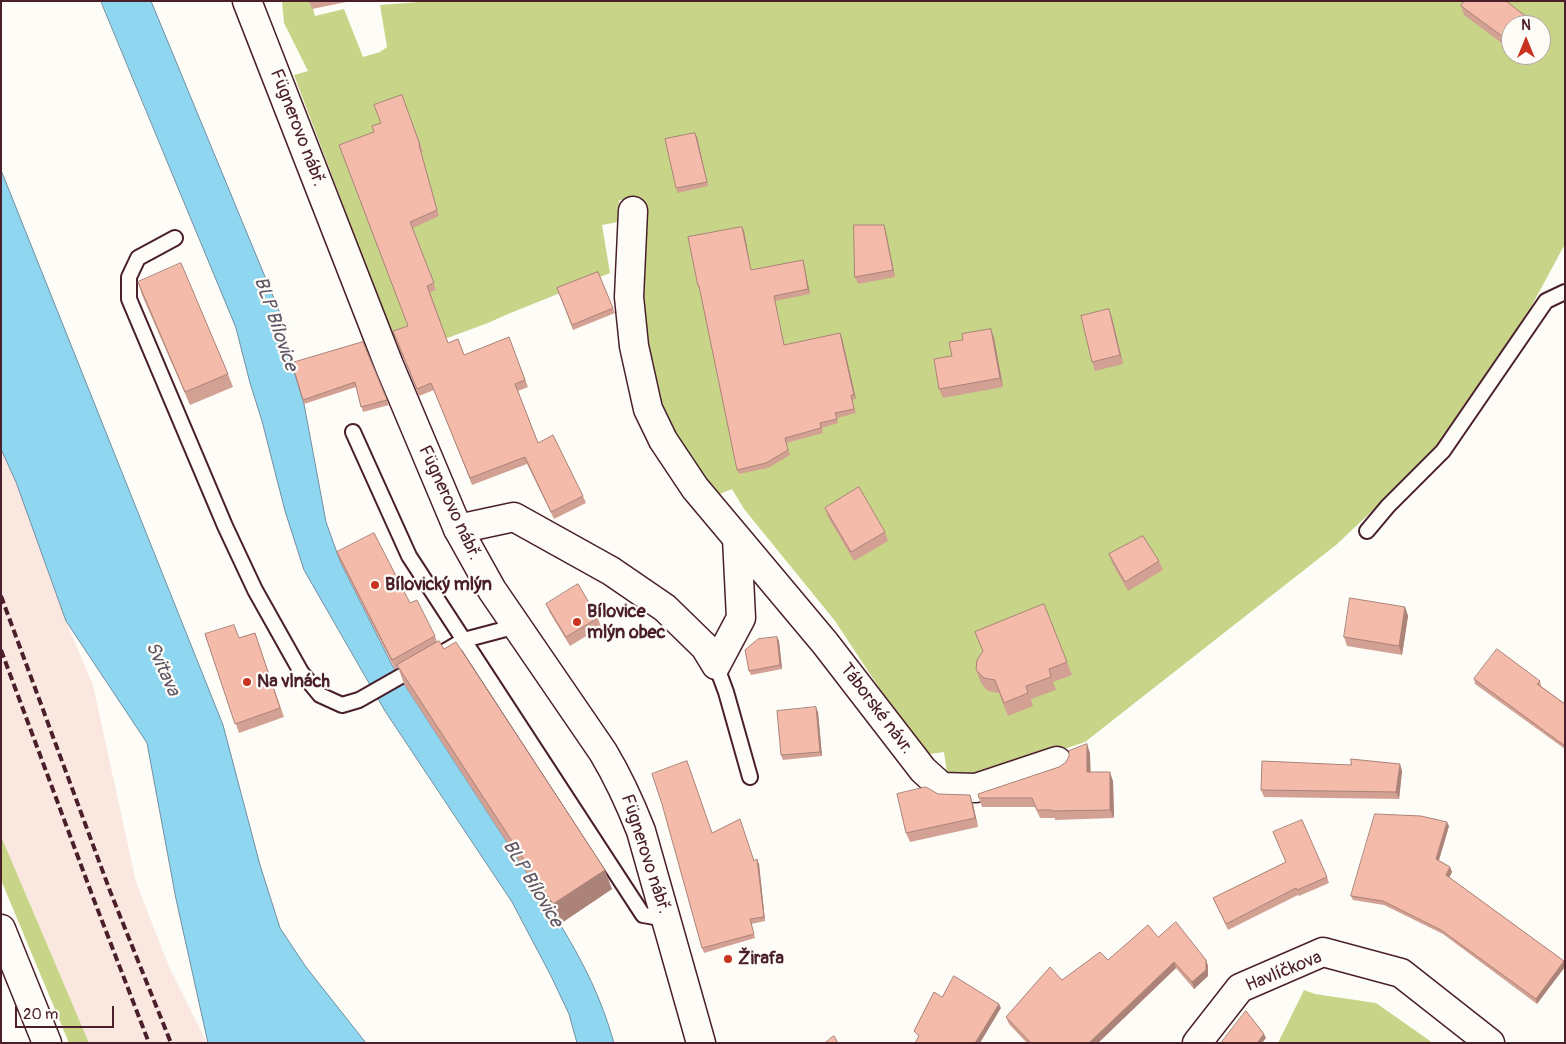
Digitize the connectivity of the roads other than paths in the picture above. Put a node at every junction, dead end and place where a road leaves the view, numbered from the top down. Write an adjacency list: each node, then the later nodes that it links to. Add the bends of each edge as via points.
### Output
1 (247, 1): 3 (street, Fügnerovo nábř.)
2 (259, 1): 3 (street, Fügnerovo nábř.)
3 (258, 28): 8 (street, Fügnerovo nábř., via 389,365)
4 (633, 211): 10 (street, Táborské návr., via 629,296 634,346 648,409 663,440 695,488)
5 (175, 238): 12 (lane, via 138,258 129,277 129,299 232,542 301,672 320,695 342,705 359,700)
6 (1565, 292): 9 (lane, via 1546,301 1443,451)
7 (353, 432): 12 (lane, via 409,556)
8 (458, 529): 11 (street, Fügnerovo nábř., via 492,590); 13 (street, via 514,517 611,571 665,608 705,647)
9 (1367, 531)
10 (737, 538): 13 (street, via 741,618); 14 (street, Táborské návr., via 826,643 923,770 942,787 976,788)
11 (517, 626): 12 (lane); 16 (street, Fügnerovo nábř., via 618,777 641,831)
12 (464, 640): 16 (lane, via 643,915)
13 (716, 665): 15 (lane)
14 (1056, 761)
15 (750, 777)
16 (666, 919): 20 (street, Fügnerovo nábř.)
17 (1, 929): 18 (street)
18 (13, 984): 19 (street)
19 (47, 1043)
20 (701, 1043)
21 (1197, 1043): 22 (street, Havlíčkova, via 1240,988 1323,952 1401,973)
22 (1490, 1043)

